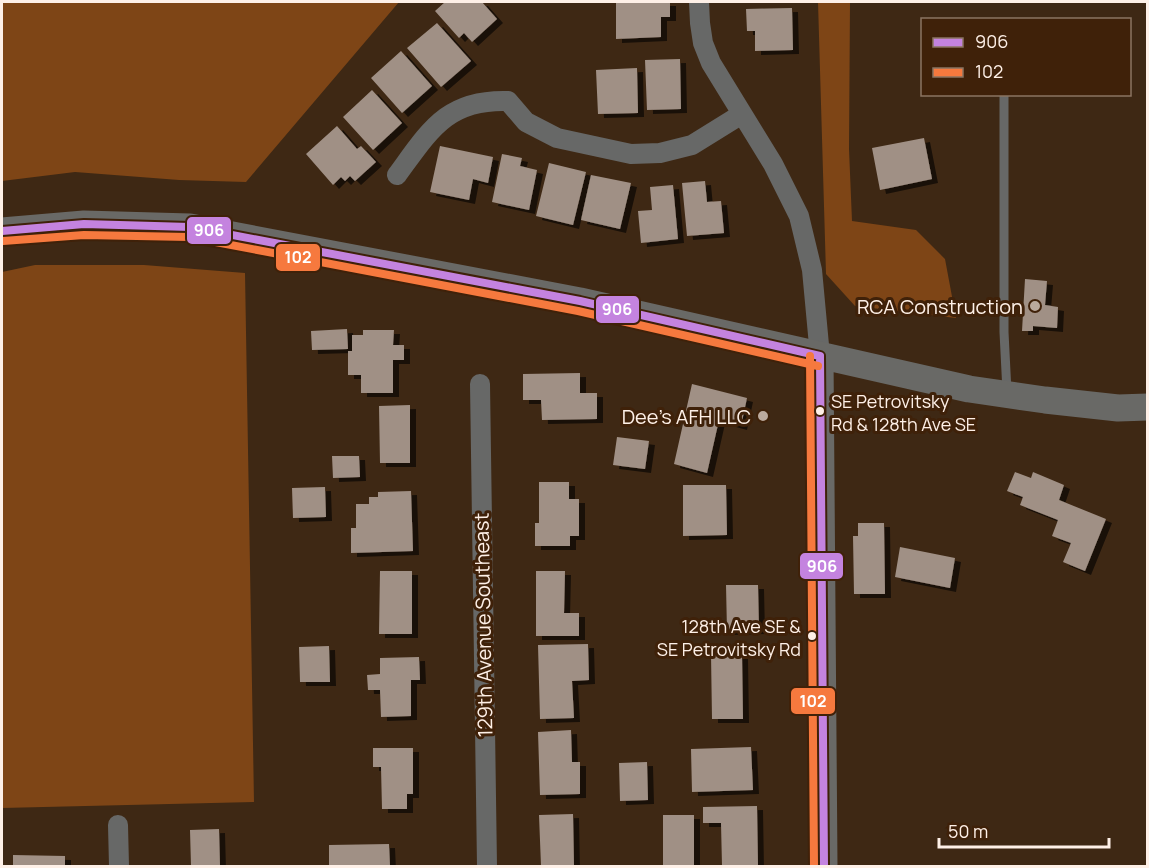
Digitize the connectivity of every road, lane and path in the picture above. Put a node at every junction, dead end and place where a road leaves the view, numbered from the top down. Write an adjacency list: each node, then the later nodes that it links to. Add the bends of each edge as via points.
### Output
1 (699, 2): 3 (street, via 707,53 719,80)
2 (1004, 96): 8 (lane)
3 (742, 114): 4 (street, via 692,145 660,153 631,154 557,138 526,122 508,101 488,100 459,108 432,129); 6 (street, via 800,216 812,270)
4 (398, 175)
5 (2, 231): 6 (main road, via 84,224 190,227 580,301)
6 (820, 356): 8 (main road); 13 (main road)
7 (480, 384): 12 (street, 129th Avenue Southeast)
8 (1007, 394): 9 (main road, via 1118,408)
9 (1148, 407)
10 (118, 825): 11 (street)
11 (119, 867)
12 (487, 867)
13 (824, 867)

